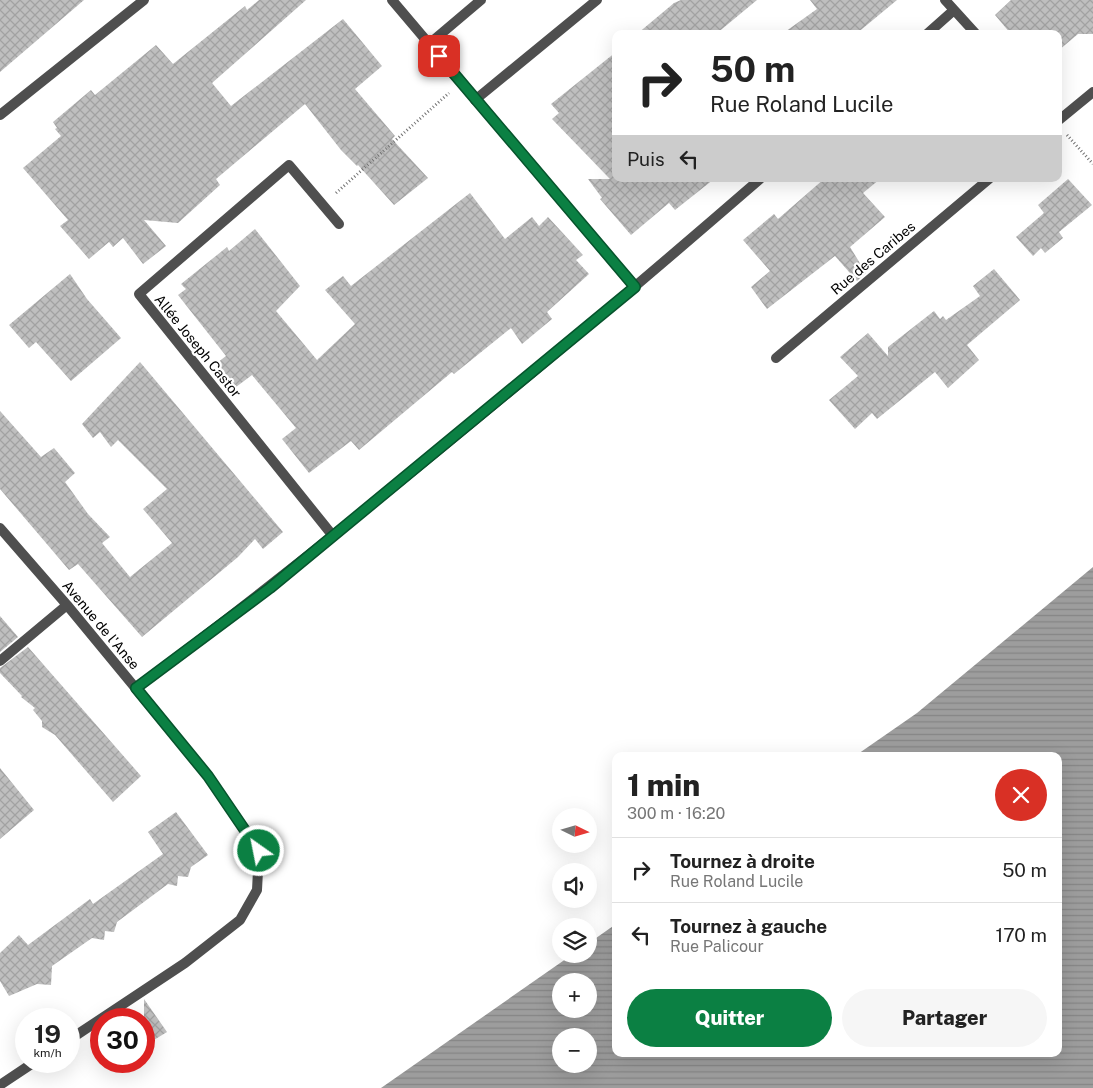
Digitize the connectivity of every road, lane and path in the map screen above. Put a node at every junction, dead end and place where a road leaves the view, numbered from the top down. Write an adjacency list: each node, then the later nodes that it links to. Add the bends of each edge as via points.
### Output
1 (144, 0): 13 (street)
2 (392, 0): 9 (street)
3 (481, 0): 9 (street)
4 (597, 0): 12 (street)
5 (945, 0): 6 (street)
6 (954, 10): 7 (street); 8 (street)
7 (932, 30)
8 (972, 30)
9 (429, 44): 10 (street)
10 (460, 82): 12 (street); 19 (path)
11 (1093, 92): 14 (street)
12 (475, 100): 21 (street)
13 (0, 115)
14 (1062, 118)
15 (1064, 132): 16 (path)
16 (1093, 164)
17 (757, 182): 21 (street)
18 (985, 182): 22 (street, Rue des Caribes)
19 (323, 205): 20 (street, Allée Joseph Castor); 24 (street, Allée Joseph Castor, via 289,165 139,294)
20 (339, 224)
21 (635, 287): 24 (street)
22 (776, 358)
23 (0, 528): 25 (street, Avenue de l'Anse)
24 (333, 536): 27 (street, via 270,588)
25 (67, 605): 26 (street); 27 (street, Avenue de l'Anse)
26 (0, 661)
27 (136, 688): 28 (street, Avenue de l'Anse, via 208,776 259,851 257,890 240,920 185,963)
28 (80, 1033)
29 (18, 1073): 30 (street)
30 (0, 1085)

